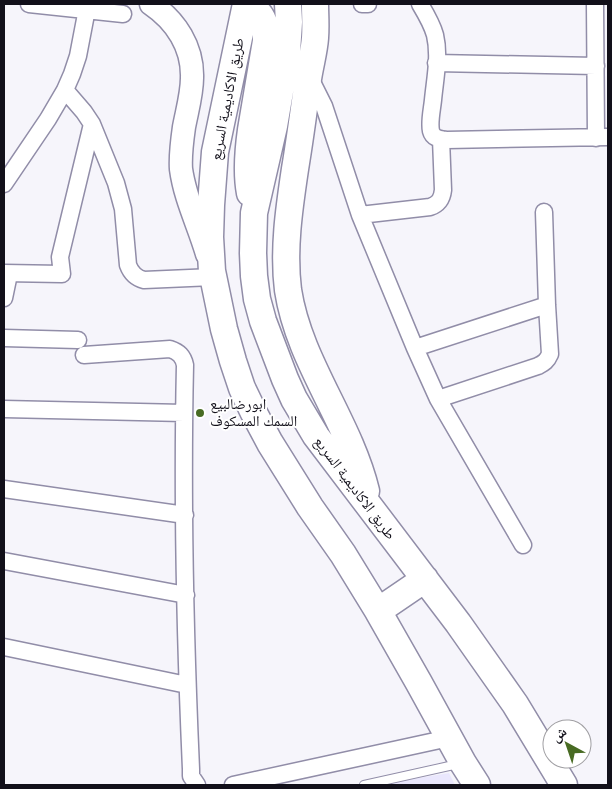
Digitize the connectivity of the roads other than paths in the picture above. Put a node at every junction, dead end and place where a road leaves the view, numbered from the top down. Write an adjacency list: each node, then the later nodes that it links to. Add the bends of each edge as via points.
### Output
1 (29, 4): 10 (street)
2 (151, 4): 24 (main road, via 174,25 189,55 192,78 181,169)
3 (244, 4): 21 (highway, via 256,10 266,30 248,154 248,182); 24 (highway, طريق الاكاديمية السريع, via 212,178 210,237)
4 (288, 4): 21 (highway, طريق الاكاديمية السريع, via 290,22 285,60)
5 (315, 4): 14 (highway, via 315,38)
6 (362, 4): 7 (street)
7 (368, 4)
8 (420, 4): 12 (street, via 434,34)
9 (595, 4): 13 (street)
10 (87, 10): 11 (street); 15 (street, via 78,56)
11 (123, 14)
12 (436, 63): 13 (street); 18 (street, via 431,129)
13 (596, 66): 17 (street)
14 (309, 76): 22 (street, via 324,106); 33 (highway, via 290,202 286,266 288,290 300,336 355,456)
15 (65, 90): 16 (street); 19 (street)
16 (92, 124): 23 (street, via 60,257 62,274); 24 (street, via 120,196 128,266 132,274 144,280)
17 (602, 137): 18 (street)
18 (440, 139): 22 (street, via 444,190 440,201 430,207)
19 (4, 184)
20 (544, 212): 26 (street)
21 (254, 213): 33 (highway, طريق الاكاديمية السريع, via 257,299 281,370 316,436)
22 (360, 216): 28 (street)
23 (6, 274): 25 (street)
24 (213, 274): 39 (highway, طريق الاكاديمية السريع, via 233,361 254,413)
25 (4, 298)
26 (547, 305): 28 (street); 29 (street, via 548,360)
27 (4, 338): 31 (street, via 81,347 177,351 185,365)
28 (415, 348): 29 (street)
29 (438, 399): 35 (street)
30 (4, 409): 31 (street)
31 (184, 413): 34 (street)
32 (4, 489): 34 (street)
33 (370, 507): 37 (highway, طريق الاكاديمية السريع)
34 (185, 516): 38 (street)
35 (523, 545)
36 (4, 561): 38 (street)
37 (425, 579): 39 (highway); 47 (highway, طريق الاكاديمية السريع, via 487,663)
38 (186, 596): 41 (street)
39 (378, 611): 42 (highway, طريق الاكاديمية السريع)
40 (4, 647): 41 (street)
41 (187, 685): 44 (street, via 191,776)
42 (449, 738): 43 (highway, طريق الاكاديمية السريع); 45 (street)
43 (470, 777): 46 (lane)
44 (197, 785)
45 (232, 785)
46 (364, 785)
47 (564, 785)

